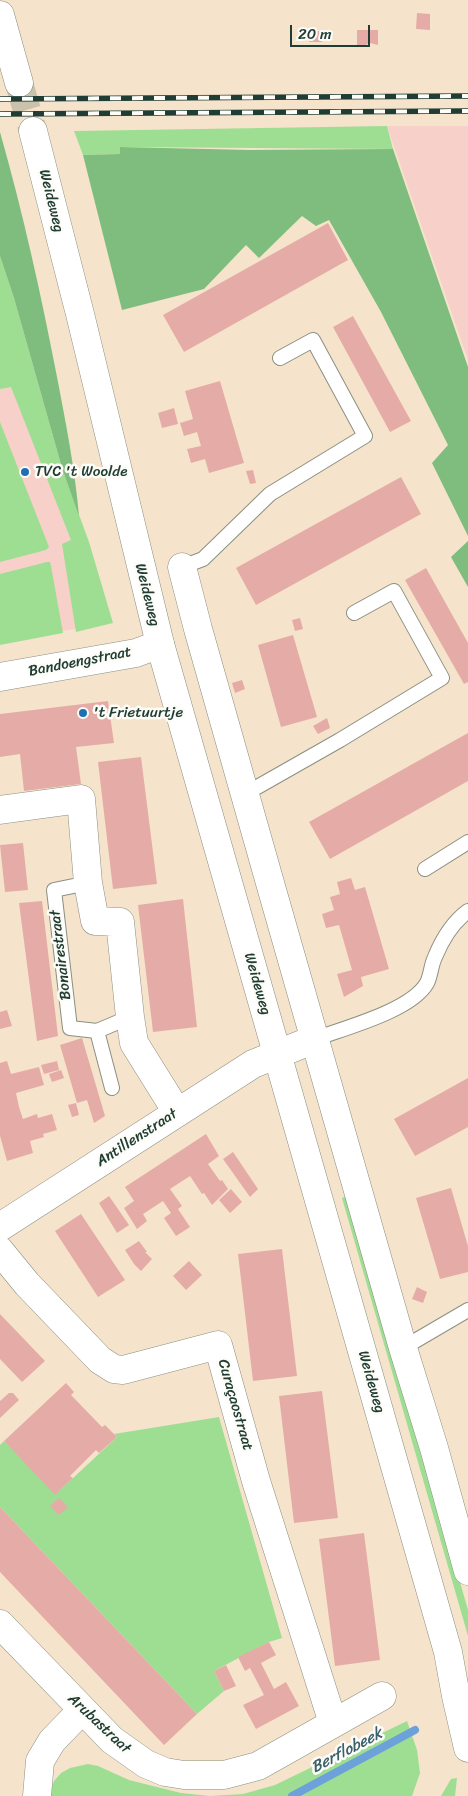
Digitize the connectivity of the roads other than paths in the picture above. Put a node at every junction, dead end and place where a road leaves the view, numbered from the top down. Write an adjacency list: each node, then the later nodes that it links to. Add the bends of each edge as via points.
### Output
1 (0, 15): 2 (street)
2 (19, 83)
3 (32, 131): 7 (street, Weideweg)
4 (280, 358): 5 (lane, via 313,340 365,436 270,494 203,559)
5 (182, 567): 9 (street)
6 (354, 613): 9 (lane, via 394,591 442,678)
7 (160, 644): 8 (street, Bandoengstraat, via 136,653); 18 (street, Weideweg)
8 (0, 677)
9 (246, 794): 17 (street)
10 (0, 810): 13 (street, via 81,799)
11 (468, 842): 12 (lane)
12 (425, 869)
13 (88, 883): 15 (street, via 96,921 120,922); 16 (lane, Bonairestraat, via 54,890 70,1028)
14 (468, 911): 17 (lane, via 457,920 435,957 427,984 414,997 390,1012)
15 (130, 1017): 16 (lane, Bonairestraat); 20 (street, via 134,1043)
16 (97, 1031): 19 (lane)
17 (315, 1039): 18 (street); 24 (street)
18 (277, 1054): 20 (street, Antillenstraat, via 253,1064); 27 (street, Weideweg)
19 (112, 1088)
20 (176, 1112): 21 (street, Antillenstraat)
21 (0, 1227)
22 (0, 1252): 31 (street, Curaçaostraat, via 100,1360 114,1369 123,1370 218,1345 261,1498)
23 (468, 1310): 24 (lane)
24 (403, 1348): 25 (street)
25 (468, 1571)
26 (0, 1624): 30 (street, Arubastraat)
27 (448, 1652): 28 (street, Weideweg); 32 (street, Weideweg)
28 (468, 1681)
29 (382, 1696): 31 (street, Arubastraat)
30 (82, 1710): 31 (street, Arubastraat, via 112,1740 146,1764 184,1775 224,1775 258,1766); 33 (street, via 52,1740 40,1761)
31 (332, 1723)
32 (468, 1748)
33 (37, 1796)

